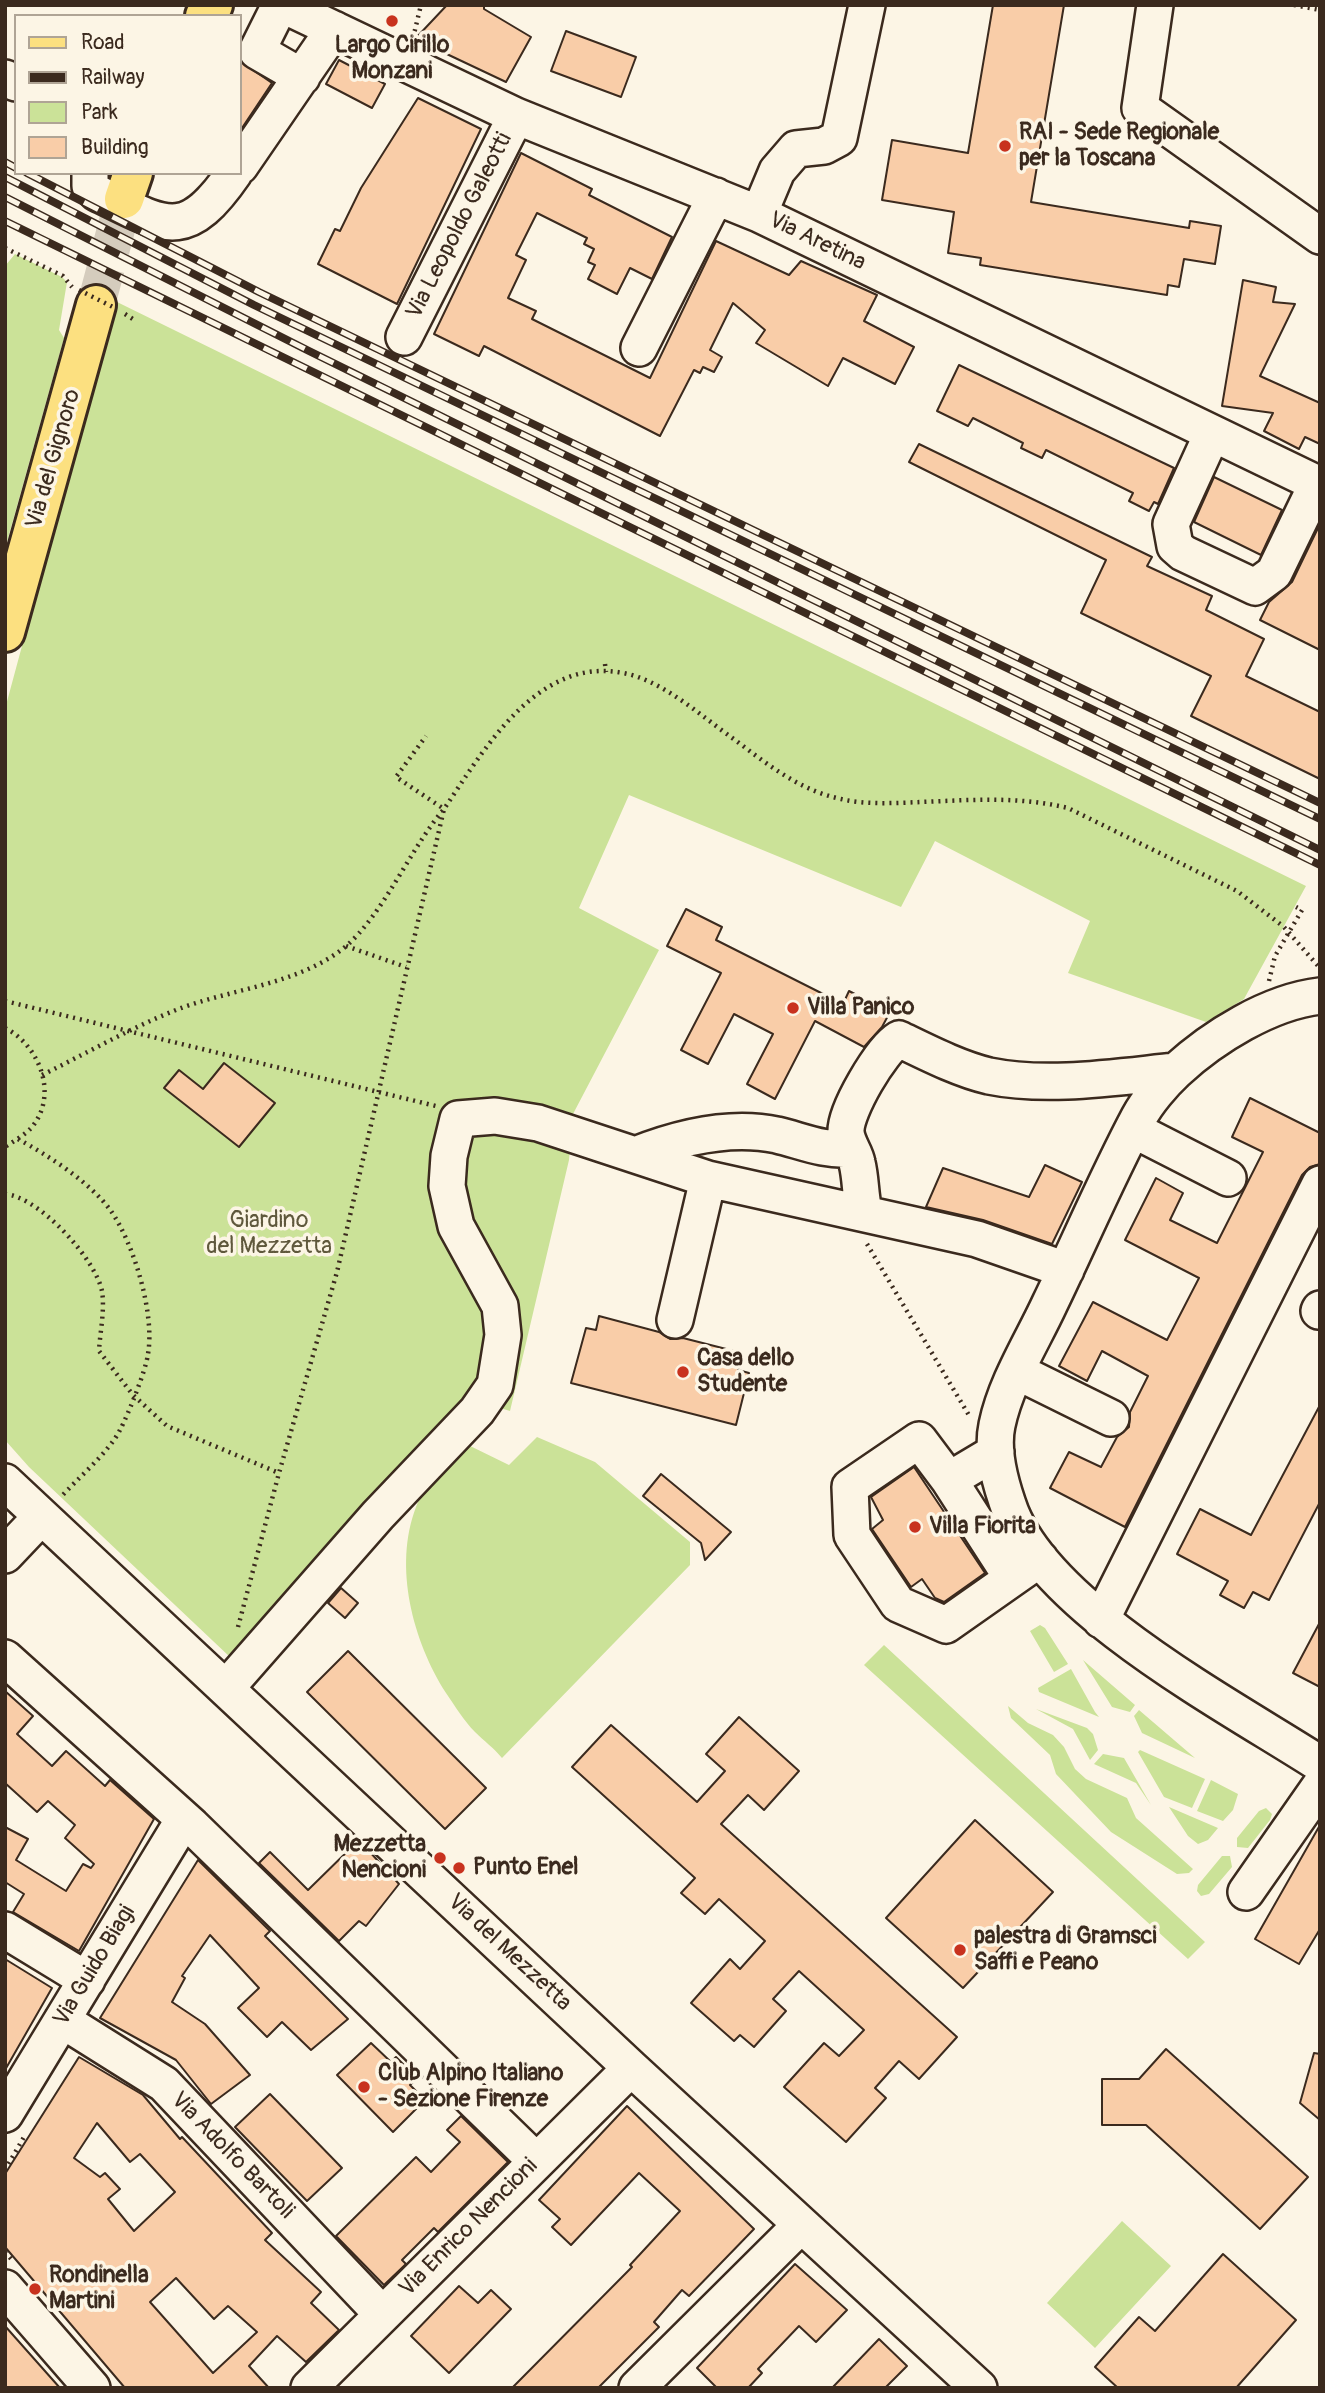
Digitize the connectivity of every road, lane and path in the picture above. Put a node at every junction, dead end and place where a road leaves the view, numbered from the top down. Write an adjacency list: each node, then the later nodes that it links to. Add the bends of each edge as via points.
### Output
1 (421, 5): 7 (path)
2 (867, 5): 14 (street, via 839,138 824,146 796,149 777,171)
3 (1155, 5): 15 (street, via 1140,108)
4 (1294, 5): 5 (path)
5 (1320, 10)
6 (301, 12): 8 (street); 8 (street, via 257,51); 9 (street, Via Aretina)
7 (413, 40)
8 (302, 77): 10 (street)
9 (516, 116): 13 (street, Via Aretina); 18 (street, Via Leopoldo Galeotti)
10 (242, 163)
11 (90, 175): 12 (street, via 90,186 97,192 150,218 176,223 198,217)
12 (233, 175)
13 (716, 197): 14 (street, Via Aretina); 19 (street)
14 (759, 214): 20 (street, Via Aretina)
15 (1320, 236)
16 (5, 248): 17 (path, via 63,275)
17 (91, 299): 22 (main road, Via del Gignoro)
18 (404, 337)
19 (639, 348)
20 (1212, 434): 21 (street, Via Aretina); 21 (street, via 1171,524 1175,546 1183,553 1255,587 1274,573)
21 (1319, 485)
22 (7, 621)
23 (605, 664): 24 (path)
24 (606, 672): 26 (path, via 551,684 520,708 488,744); 28 (path, via 623,673 675,698 803,787 843,800 996,799 1068,808 1237,891)
25 (426, 736): 26 (path, via 396,777)
26 (444, 809): 29 (path); 30 (path)
27 (1296, 907): 28 (path, via 1302,910)
28 (1289, 932): 31 (path); 32 (path, via 1275,956)
29 (346, 946): 30 (path); 36 (path, via 293,974 171,1012)
30 (406, 967): 39 (path)
31 (1320, 969)
32 (1270, 987)
33 (1320, 996): 37 (street, via 1260,1016)
34 (5, 1002): 36 (path)
35 (5, 1028): 38 (path, via 30,1048)
36 (130, 1032): 38 (path); 39 (path)
37 (1176, 1071): 41 (street, via 1139,1116); 44 (street, via 1041,1080 988,1075 899,1039 890,1045 858,1097 846,1130)
38 (42, 1075): 42 (path, via 41,1111)
39 (377, 1091): 40 (path, via 433,1105); 57 (path, via 337,1272)
40 (457, 1119): 45 (street, via 495,1116 538,1123); 66 (street, via 447,1186 456,1226 500,1306 503,1335 495,1385 477,1411 378,1515)
41 (1134, 1130): 46 (street); 51 (street)
42 (18, 1139): 43 (path); 54 (path, via 54,1159 96,1196 110,1209 124,1234 148,1321 148,1355)
43 (5, 1147)
44 (850, 1149): 45 (street, via 741,1132 710,1134); 50 (street, via 856,1158)
45 (635, 1155): 47 (street)
46 (1228, 1178)
47 (708, 1179): 50 (street, via 836,1210); 52 (street)
48 (1320, 1184): 63 (street)
49 (5, 1194): 54 (path, via 16,1195 40,1210 89,1261 102,1290 99,1351)
50 (864, 1211): 51 (street, via 977,1239); 56 (path, via 867,1243 982,1437)
51 (1066, 1270): 53 (street)
52 (675, 1320)
53 (1017, 1372): 55 (street); 56 (street, via 1002,1408)
54 (133, 1395): 57 (path, via 167,1426); 60 (path, via 120,1431)
55 (1111, 1418)
56 (996, 1446): 58 (street); 62 (street)
57 (279, 1473): 64 (path, via 239,1626)
58 (949, 1480): 62 (street); 62 (street, via 919,1440 850,1487 852,1535 898,1604 946,1625)
59 (5, 1482): 60 (street, Via del Mezzetta)
60 (50, 1508): 61 (street); 66 (street, Via del Mezzetta)
61 (5, 1555)
62 (1026, 1569): 63 (street, via 1056,1579)
63 (1101, 1620): 67 (street)
64 (232, 1633)
65 (5, 1658): 69 (street)
66 (227, 1687): 74 (street, Via del Mezzetta)
67 (1320, 1764)
68 (1320, 1786): 70 (street)
69 (184, 1819): 72 (street, Via Guido Biagi); 76 (street)
70 (1246, 1892)
71 (5, 1930): 72 (street)
72 (87, 1980): 73 (street, Via Guido Biagi)
73 (62, 2020): 75 (street, Via Guido Biagi); 79 (street, Via Adolfo Bartoli, via 164,2084)
74 (631, 2068): 76 (street, Via Enrico Nencioni); 77 (street, Via del Mezzetta)
75 (5, 2114)
76 (536, 2161): 79 (street, Via Enrico Nencioni)
77 (800, 2226): 80 (street, Via del Mezzetta); 83 (street)
78 (5, 2288): 81 (street)
79 (382, 2314): 82 (street, Via Enrico Nencioni)
80 (973, 2386)
81 (92, 2388)
82 (309, 2388)
83 (636, 2388)

